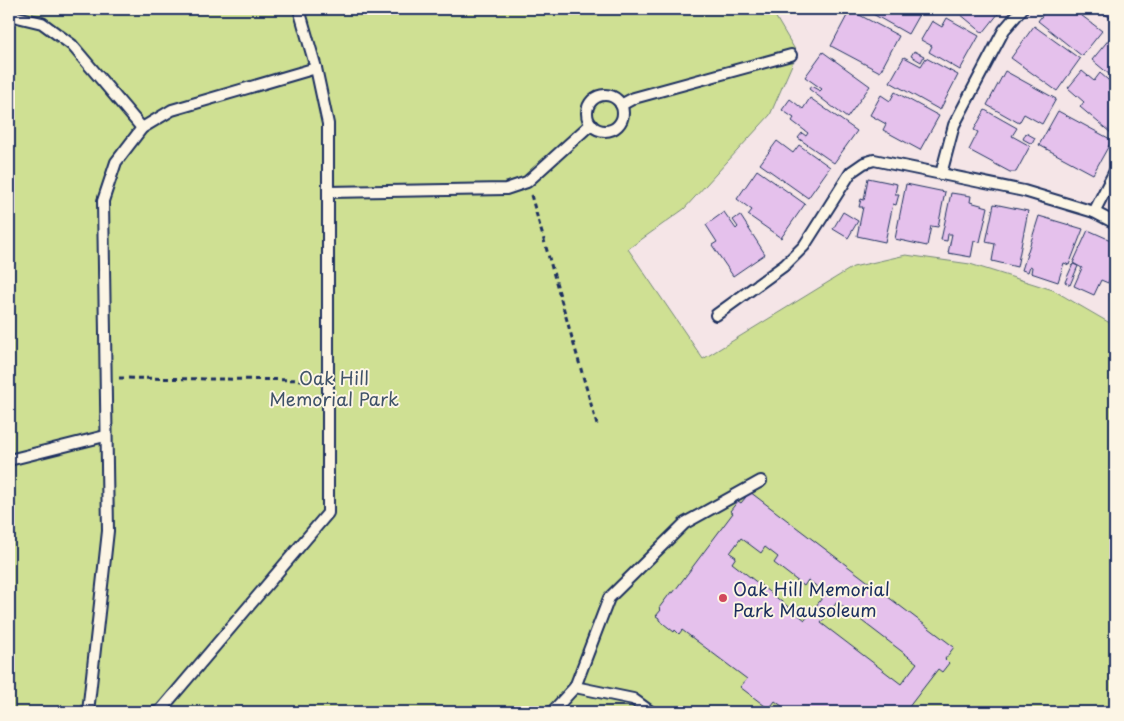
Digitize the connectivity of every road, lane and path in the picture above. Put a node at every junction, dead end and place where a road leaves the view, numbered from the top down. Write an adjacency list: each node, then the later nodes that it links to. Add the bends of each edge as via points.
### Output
1 (299, 9): 5 (lane)
2 (1022, 9): 10 (lane, via 1004,30 954,125)
3 (9, 15): 8 (lane, via 42,22 72,45)
4 (791, 55): 6 (lane, via 634,98)
5 (316, 68): 8 (lane, via 172,110); 12 (lane, via 328,124)
6 (621, 105): 7 (lane, via 623,115 615,128 600,130); 7 (lane, via 615,98 605,95 596,98 589,106)
7 (591, 124): 11 (lane)
8 (142, 128): 16 (lane, via 116,162 103,201)
9 (1115, 171): 13 (lane)
10 (940, 174): 13 (lane, via 1024,191); 15 (lane, via 874,160 864,163 851,172 804,246 785,265)
11 (527, 182): 12 (lane, via 506,189); 18 (path)
12 (328, 192): 17 (lane)
13 (1094, 212): 14 (lane)
14 (1115, 223)
15 (716, 315)
16 (105, 378): 17 (path); 19 (lane)
17 (328, 380): 24 (lane, via 328,513 160,711)
18 (597, 425)
19 (105, 436): 20 (lane); 23 (lane, via 108,531)
20 (9, 460)
21 (760, 480): 22 (lane, via 685,523 609,598)
22 (575, 687): 25 (lane); 26 (lane, via 633,699)
23 (88, 712)
24 (155, 712)
25 (552, 712)
26 (651, 712)

